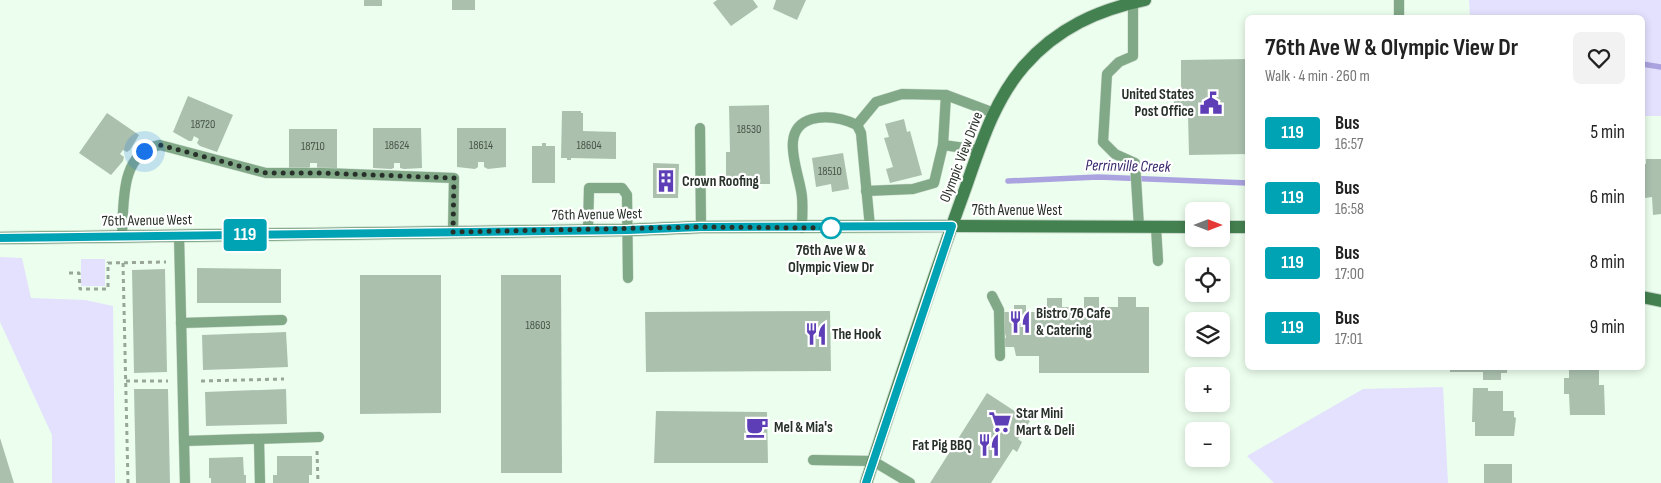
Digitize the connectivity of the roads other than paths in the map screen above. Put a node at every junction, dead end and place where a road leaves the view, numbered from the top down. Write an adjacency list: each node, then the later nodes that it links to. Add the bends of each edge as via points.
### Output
1 (1399, 0): 3 (lane)
2 (1139, 1): 5 (street, Olympic View Drive, via 1090,16 1049,42 1024,66); 14 (lane, via 1133,56 1119,62 1108,74 1103,142 1115,154 1135,164)
3 (1399, 15)
4 (946, 95): 5 (lane); 6 (lane, via 902,94 876,102); 8 (lane)
5 (994, 114): 9 (street, Olympic View Drive)
6 (857, 125): 10 (lane, via 861,133); 19 (lane, via 837,117 818,118 800,125 794,133 792,154 802,196)
7 (700, 128): 12 (lane)
8 (943, 145): 9 (lane); 10 (lane, via 934,183 913,189)
9 (979, 150): 11 (street, Olympic View Drive)
10 (866, 191): 13 (lane)
11 (952, 226): 13 (street, 76th Avenue West); 14 (street, 76th Avenue West); 38 (street, Olympic View Drive)
12 (700, 227): 19 (street, 76th Avenue West); 21 (street, 76th Avenue West)
13 (870, 227): 19 (street, 76th Avenue West)
14 (1138, 227): 15 (street, 76th Avenue West)
15 (1156, 227): 16 (street, 76th Avenue West); 26 (lane)
16 (1185, 227)
17 (1230, 227): 18 (street)
18 (1245, 227)
19 (802, 228)
20 (588, 230): 21 (street, 76th Avenue West); 21 (lane, via 589,188 622,188 627,195); 22 (street, 76th Avenue West)
21 (628, 230): 27 (lane)
22 (453, 232): 23 (lane, via 454,178 266,173 160,145 144,151 131,168 124,194); 24 (street, 76th Avenue West)
23 (122, 236): 24 (street, 76th Avenue West); 25 (street, 76th Avenue West)
24 (179, 236): 32 (lane)
25 (0, 238)
26 (1158, 261)
27 (628, 278)
28 (992, 296): 33 (lane, via 998,310)
29 (1645, 298): 30 (street)
30 (1661, 301)
31 (282, 320): 32 (lane)
32 (181, 323): 35 (lane)
33 (1000, 356)
34 (259, 439): 35 (lane); 36 (lane); 40 (lane)
35 (184, 440): 39 (lane)
36 (318, 443)
37 (813, 460): 38 (lane)
38 (873, 462): 41 (street, Olympic View Drive); 42 (lane)
39 (185, 483)
40 (260, 483)
41 (866, 483)
42 (910, 483)

